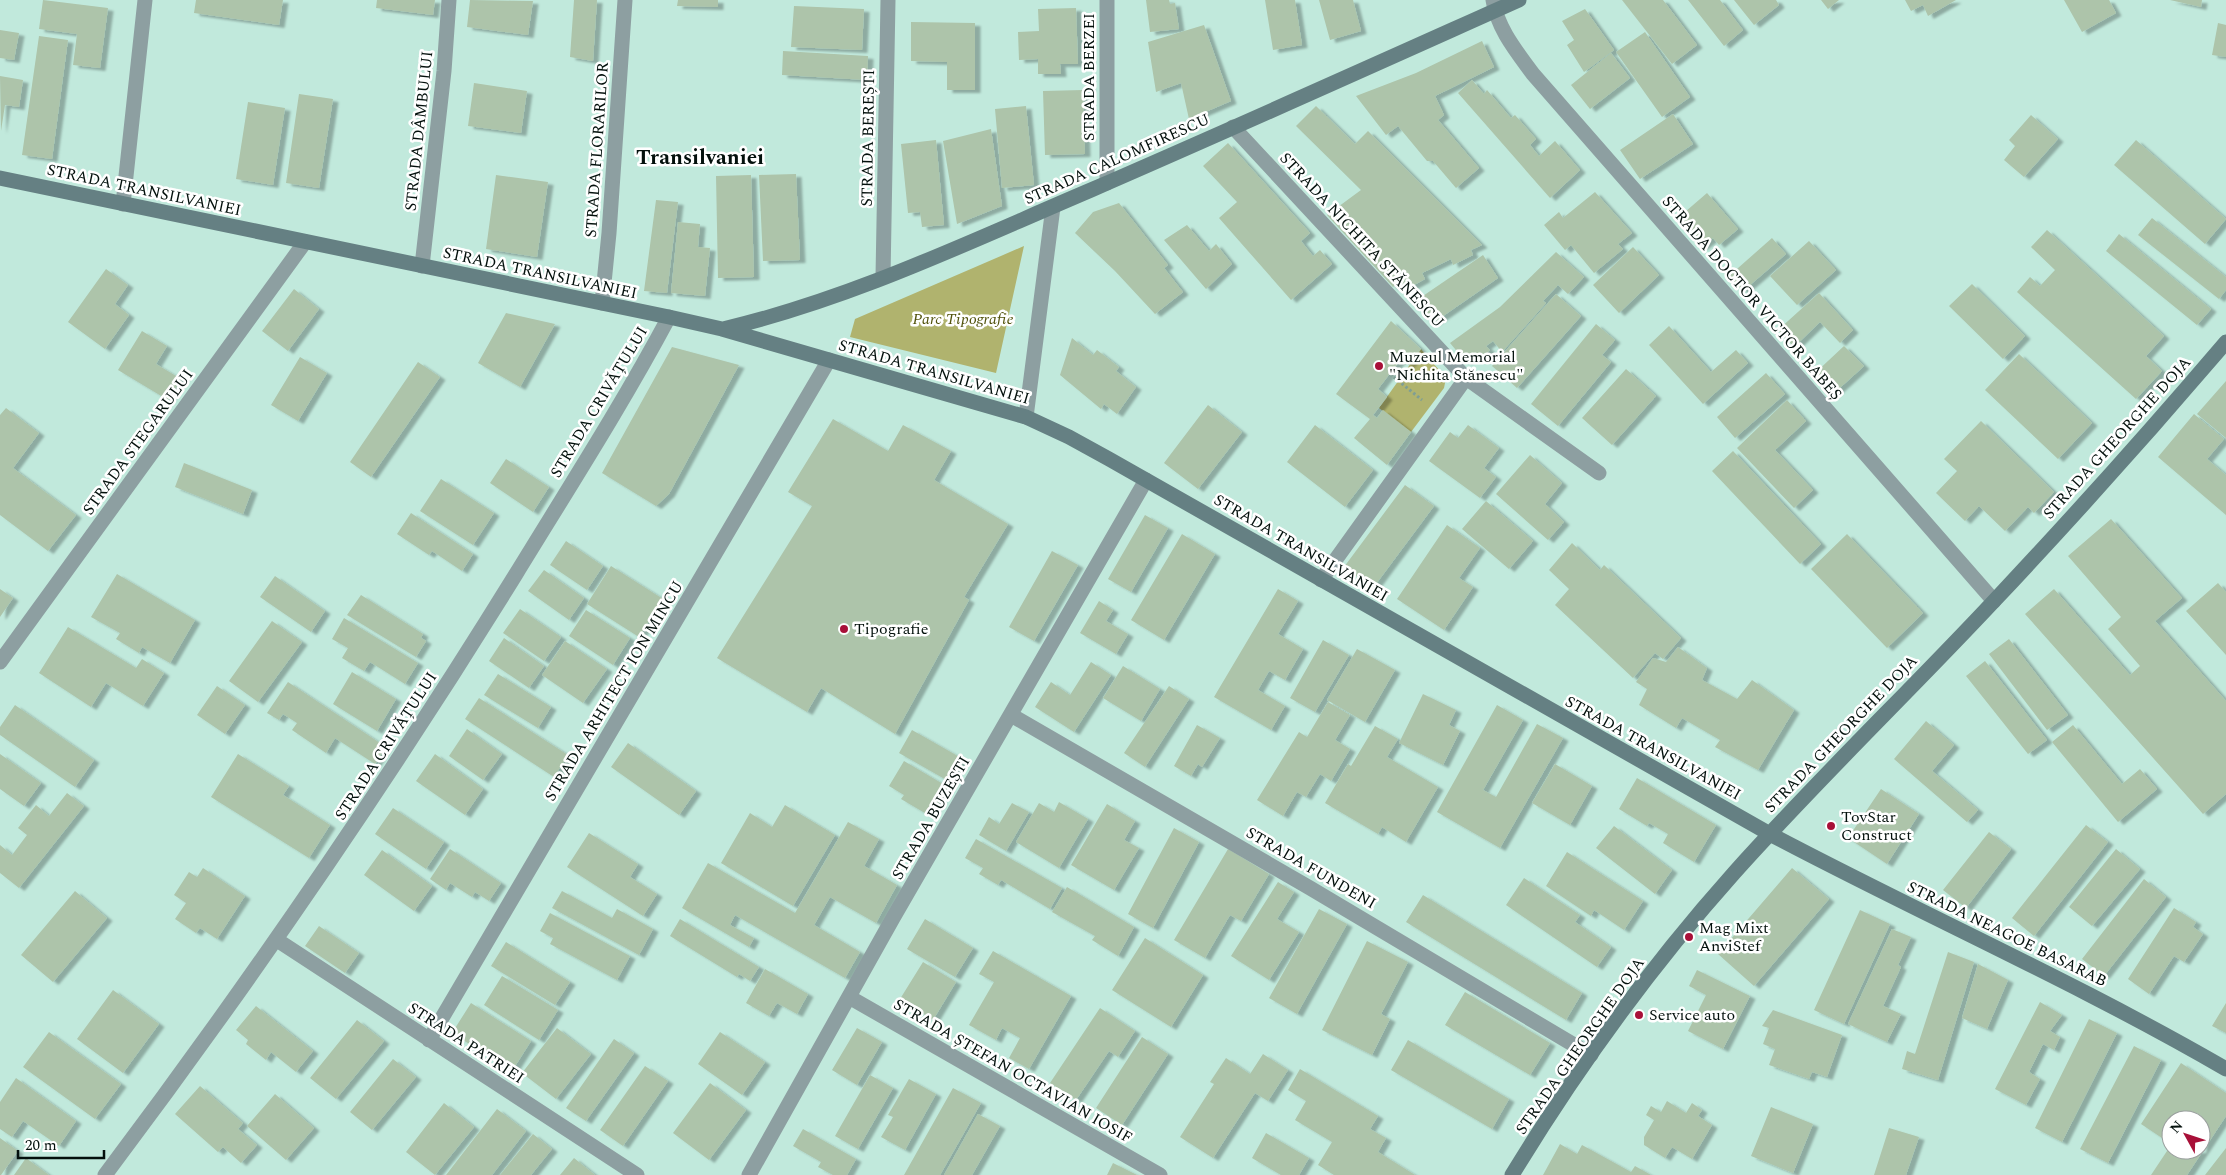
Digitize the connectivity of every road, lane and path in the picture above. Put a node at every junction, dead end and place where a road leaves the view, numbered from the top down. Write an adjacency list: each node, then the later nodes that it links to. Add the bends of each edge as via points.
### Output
1 (145, 0): 11 (street)
2 (449, 0): 14 (street, STRADA DÂMBULUI)
3 (625, 0): 16 (street, STRADA FLORARILOR)
4 (888, 0): 15 (street, STRADA BEREȘTI)
5 (1107, 0): 10 (street, STRADA BERZEI)
6 (1519, 0): 7 (main road, STRADA CALOMFIRESCU)
7 (1494, 5): 8 (main road, STRADA CALOMFIRESCU); 28 (street, STRADA DOCTOR VICTOR BABEȘ, via 1510,43 1533,74)
8 (1232, 127): 10 (main road, STRADA CALOMFIRESCU); 22 (street, STRADA NICHITA STĂNESCU)
9 (0, 178): 11 (main road, STRADA TRANSILVANIEI)
10 (1107, 183): 12 (main road, STRADA CALOMFIRESCU)
11 (123, 204): 13 (main road, STRADA TRANSILVANIEI)
12 (1052, 207): 15 (main road, STRADA CALOMFIRESCU); 24 (street)
13 (305, 242): 14 (main road, STRADA TRANSILVANIEI); 29 (street, STRADA STEGARULUI)
14 (422, 266): 16 (main road, STRADA TRANSILVANIEI)
15 (883, 277): 18 (main road, STRADA CALOMFIRESCU, via 790,312)
16 (602, 303): 17 (main road, STRADA TRANSILVANIEI)
17 (669, 317): 18 (main road, STRADA TRANSILVANIEI); 32 (street, STRADA CRIVĂȚULUI, via 633,384 451,678)
18 (722, 329): 20 (main road, STRADA TRANSILVANIEI)
19 (2224, 347): 28 (main road, STRADA GHEORGHE DOJA)
20 (830, 360): 24 (main road, STRADA TRANSILVANIEI); 34 (street, STRADA ARHITECT ION MINCU)
21 (1390, 374): 23 (path)
22 (1466, 378): 23 (street); 25 (street, STRADA NICHITA STĂNESCU)
23 (1440, 414): 27 (street)
24 (1026, 417): 26 (main road, STRADA TRANSILVANIEI, via 1069,436)
25 (1599, 474)
26 (1146, 480): 27 (main road, STRADA TRANSILVANIEI); 30 (street, STRADA BUZEȘTI)
27 (1321, 580): 31 (main road, STRADA TRANSILVANIEI)
28 (1994, 601): 31 (main road, STRADA GHEORGHE DOJA)
29 (0, 662)
30 (1011, 714): 33 (street, STRADA BUZEȘTI); 35 (street, STRADA FUNDENI)
31 (1770, 834): 35 (main road, STRADA GHEORGHE DOJA, via 1674,943); 36 (main road, STRADA NEAGOE BASARAB, via 1870,887 2056,977)
32 (277, 940): 34 (street, STRADA PATRIEI); 37 (street, STRADA CRIVĂȚULUI)
33 (849, 997): 39 (street, STRADA BUZEȘTI); 40 (street, STRADA ȘTEFAN OCTAVIAN IOSIF)
34 (428, 1040): 38 (street, STRADA PATRIEI)
35 (1591, 1055): 41 (main road, STRADA GHEORGHE DOJA)
36 (2226, 1069)
37 (104, 1175)
38 (637, 1175)
39 (749, 1175)
40 (1160, 1175)
41 (1512, 1175)

